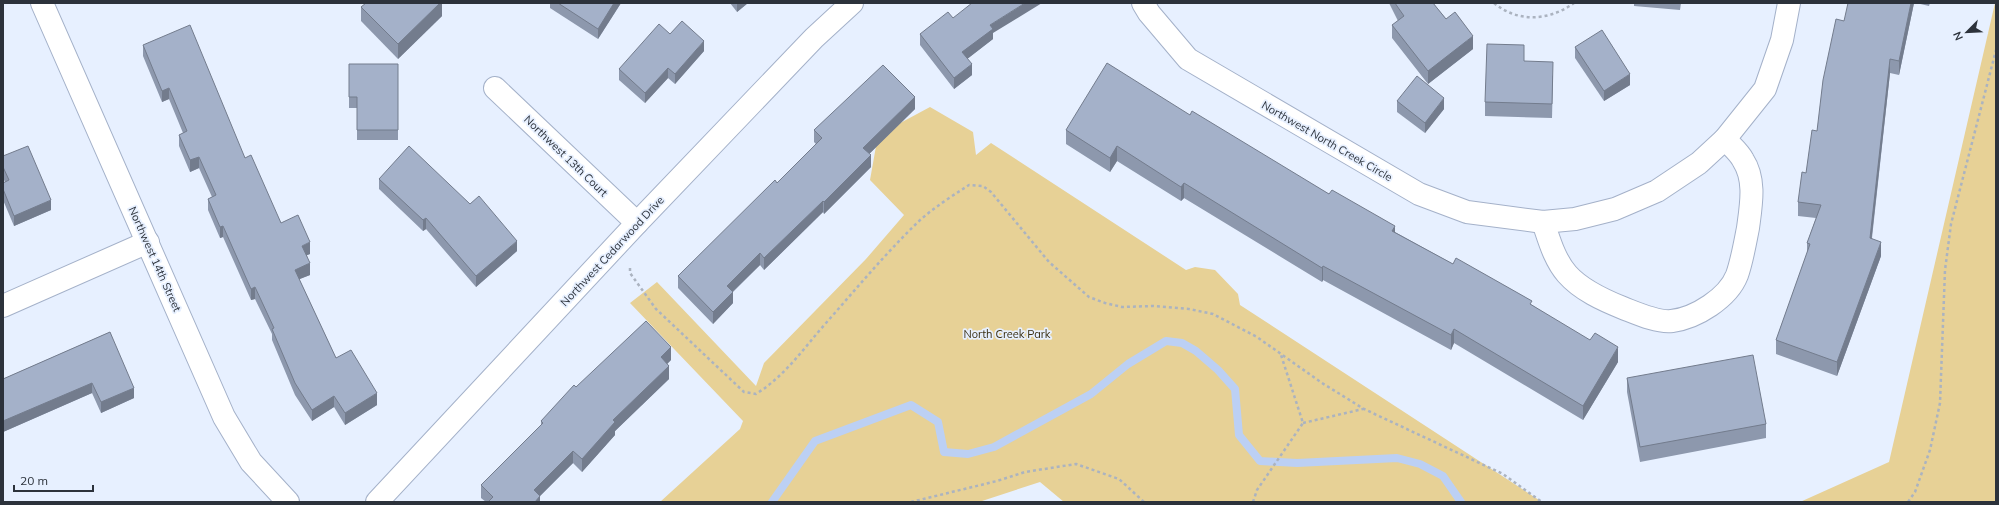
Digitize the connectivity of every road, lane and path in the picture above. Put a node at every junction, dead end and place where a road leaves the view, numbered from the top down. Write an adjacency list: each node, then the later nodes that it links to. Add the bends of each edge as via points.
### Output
1 (42, 3): 12 (street, Northwest 14th Street)
2 (852, 3): 11 (street, Northwest Cedarwood Drive, via 814,38)
3 (1143, 3): 10 (street, Northwest North Creek Circle, via 1148,13 1188,59 1420,194 1467,212)
4 (1494, 3): 5 (path, via 1503,11 1525,17 1546,17)
5 (1574, 3)
6 (1789, 3): 9 (street, Northwest North Creek Circle, via 1782,40 1765,89)
7 (1996, 50): 24 (path, via 1951,224 1945,270 1940,403 1930,450 1915,492)
8 (496, 88): 11 (street, Northwest 13th Court)
9 (1725, 139): 10 (street, Northwest North Creek Circle, via 1699,163 1657,191 1615,209 1574,219); 10 (street, via 1744,160 1751,180 1752,204 1737,276 1726,291 1696,314 1672,322 1645,317 1606,302 1579,285 1566,273 1556,258)
10 (1543, 222)
11 (637, 223): 13 (street, Northwest Cedarwood Drive)
12 (148, 242): 14 (street); 18 (street, Northwest 14th Street, via 224,417 251,462)
13 (614, 250): 15 (path, via 629,266 630,273 656,309 744,392 756,394 783,374 878,264 919,222 944,201 969,185 983,186 991,192 1050,262 1089,297 1122,306 1167,307 1213,314 1257,337); 19 (street, Northwest Cedarwood Drive)
14 (3, 306)
15 (1280, 354): 16 (path); 17 (path)
16 (1364, 409): 17 (path); 23 (path, via 1503,474)
17 (1303, 423): 22 (path, via 1257,490)
18 (288, 502)
19 (377, 502)
20 (911, 502): 21 (path, via 1025,472 1076,464 1119,479)
21 (1144, 502)
22 (1253, 502)
23 (1542, 502)
24 (1908, 502)

